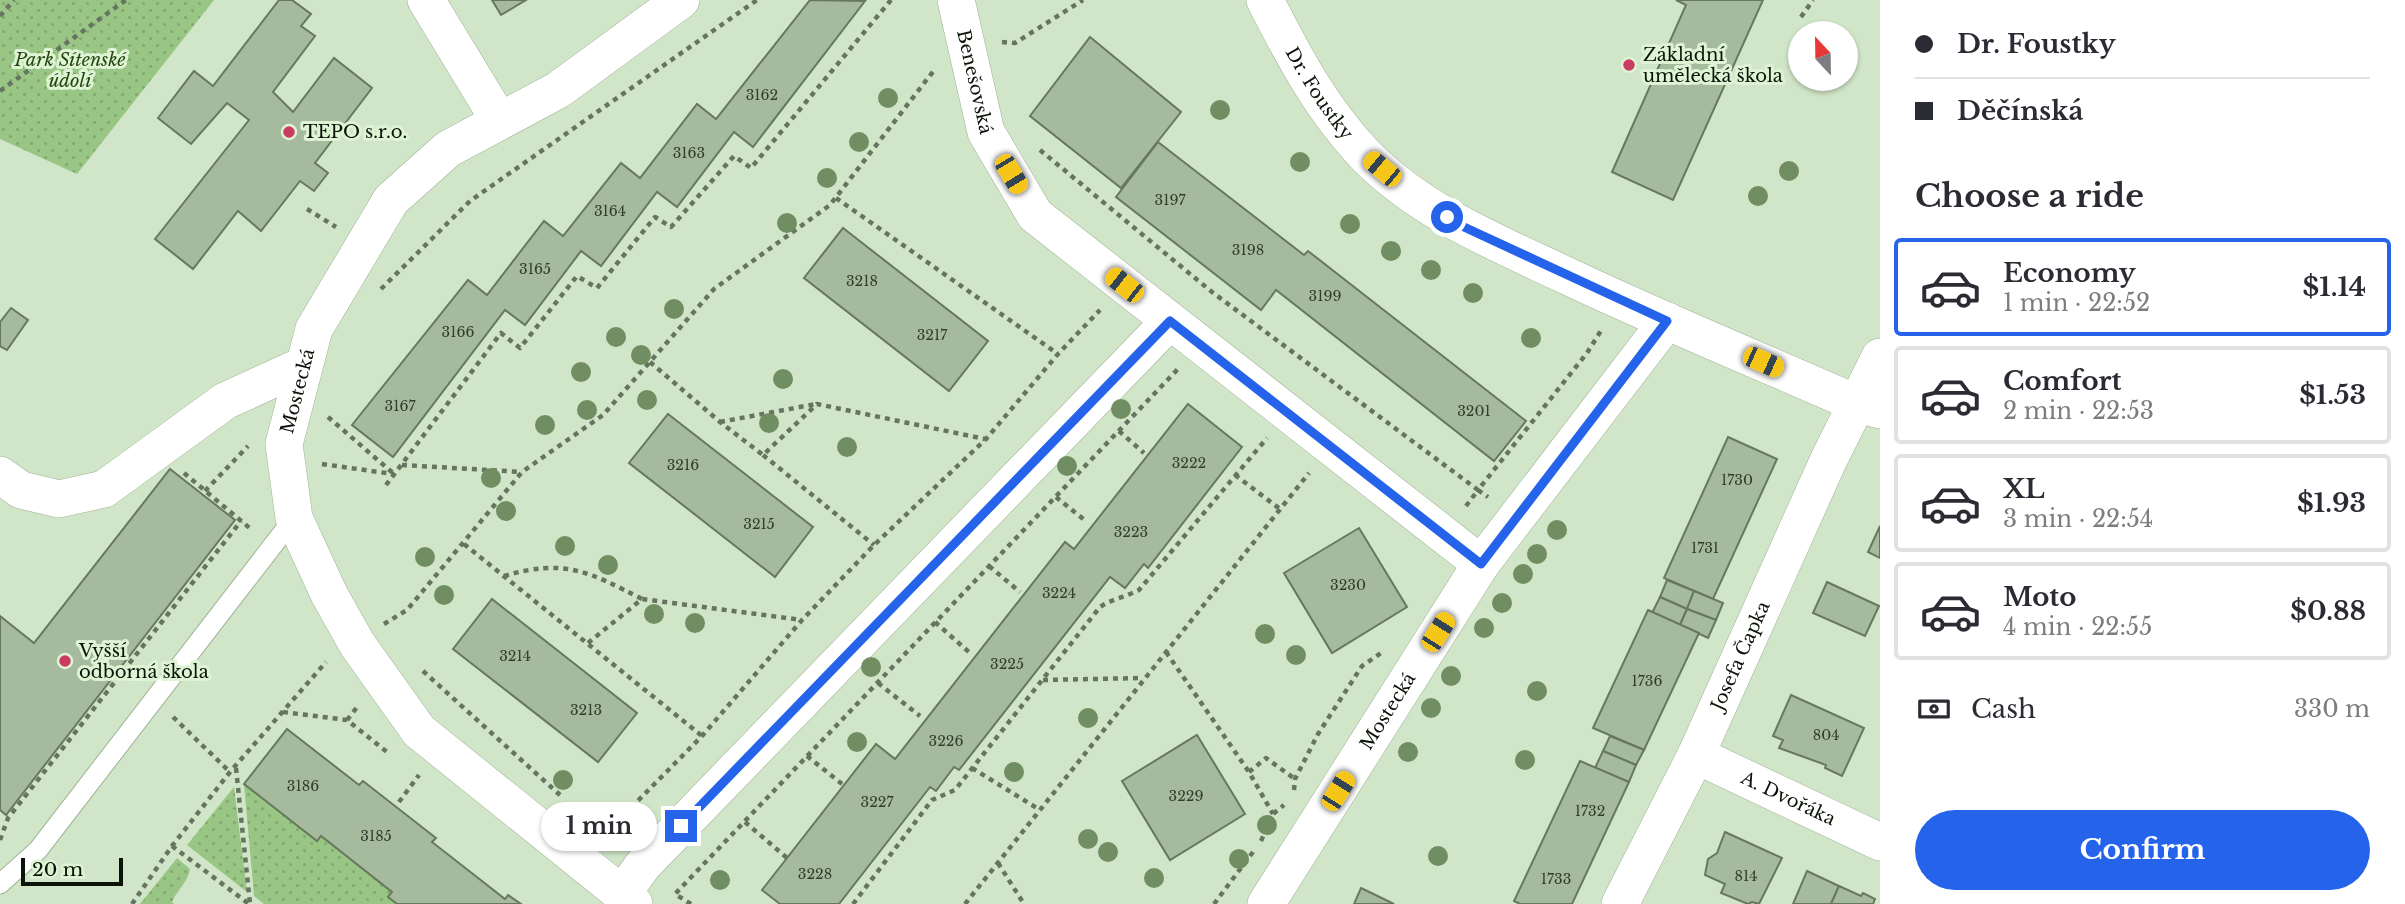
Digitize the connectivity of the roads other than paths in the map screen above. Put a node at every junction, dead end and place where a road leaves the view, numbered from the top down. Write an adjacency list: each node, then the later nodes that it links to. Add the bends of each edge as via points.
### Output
1 (426, 0): 5 (street)
2 (681, 0): 5 (street, Mostecká, via 558,90)
3 (956, 0): 6 (street, Benešovská, via 980,43 986,132 1035,215)
4 (1265, 0): 7 (street, Dr. Foustky, via 1303,74 1332,116 1366,156 1413,196 1464,227)
5 (499, 121): 9 (street, Mostecká, via 448,149 391,200 314,329)
6 (1170, 321): 13 (street, Benešovská); 17 (street, via 643,865)
7 (1667, 321): 10 (street, Dr. Foustky); 13 (street, Mostecká)
8 (1880, 357): 10 (street, Josefa Čapka)
9 (304, 365): 11 (street, via 225,401 103,489 59,499 21,491); 12 (street, Mostecká, via 284,444)
10 (1869, 407): 14 (street, Josefa Čapka, via 1829,459)
11 (0, 475)
12 (293, 518): 16 (lane, via 38,850); 17 (street, Mostecká, via 357,644 419,731)
13 (1481, 564): 18 (street, Mostecká)
14 (1696, 755): 15 (street, A. Dvořáka); 19 (street, Josefa Čapka)
15 (1880, 842)
16 (0, 884)
17 (628, 899)
18 (1266, 904)
19 (1620, 904)

